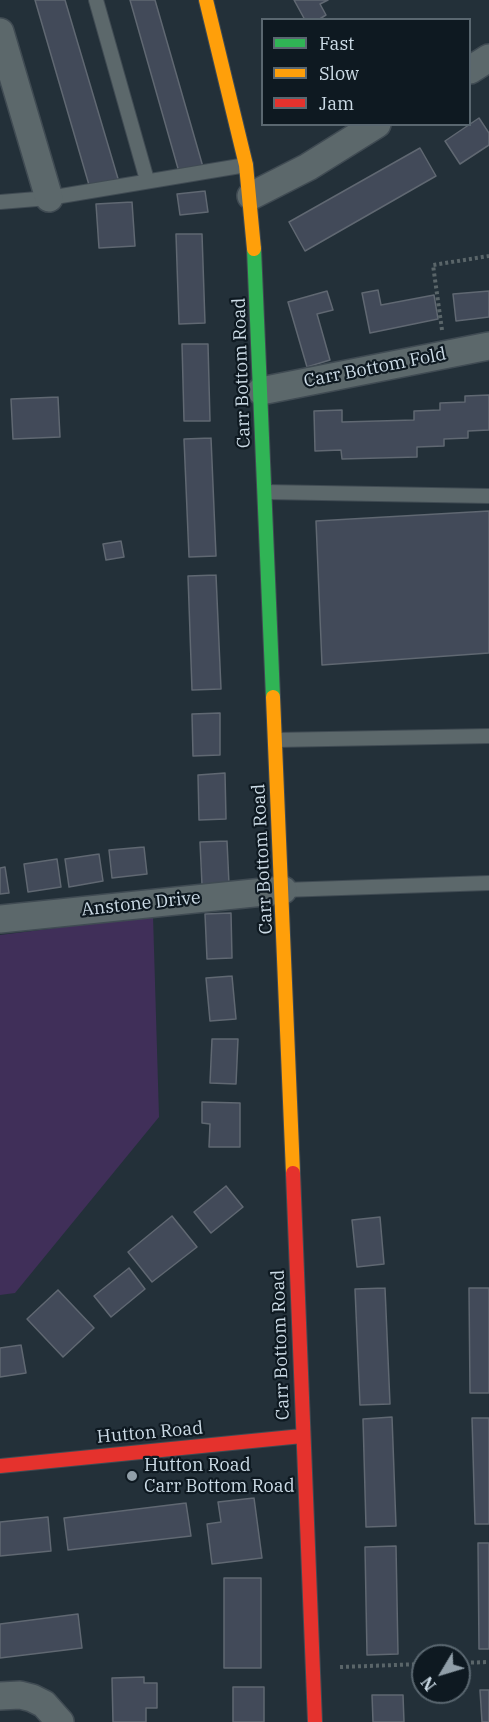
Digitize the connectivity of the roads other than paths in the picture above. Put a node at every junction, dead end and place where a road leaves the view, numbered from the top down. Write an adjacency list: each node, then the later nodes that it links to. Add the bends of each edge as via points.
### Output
1 (96, 0): 8 (lane)
2 (206, 0): 7 (street, Carr Bottom Road)
3 (0, 32): 10 (street)
4 (489, 58): 5 (street)
5 (471, 69)
6 (374, 126): 9 (street, via 308,167)
7 (246, 165): 8 (lane); 9 (street, Carr Bottom Road)
8 (147, 180): 10 (lane)
9 (251, 196): 13 (street, Carr Bottom Road)
10 (49, 198): 11 (lane)
11 (0, 202)
12 (489, 346): 13 (street, Carr Bottom Fold)
13 (261, 391): 14 (street, Carr Bottom Road)
14 (264, 492): 15 (lane); 17 (street, Carr Bottom Road)
15 (489, 496)
16 (489, 736): 17 (lane)
17 (275, 740): 19 (street, Carr Bottom Road)
18 (489, 883): 19 (lane)
19 (283, 890): 20 (street, Anstone Drive); 21 (street, Carr Bottom Road)
20 (0, 919)
21 (302, 1436): 22 (street, Hutton Road); 25 (street, Carr Bottom Road)
22 (0, 1466)
23 (0, 1696): 24 (street, via 32,1698 44,1704)
24 (60, 1722)
25 (315, 1722)

